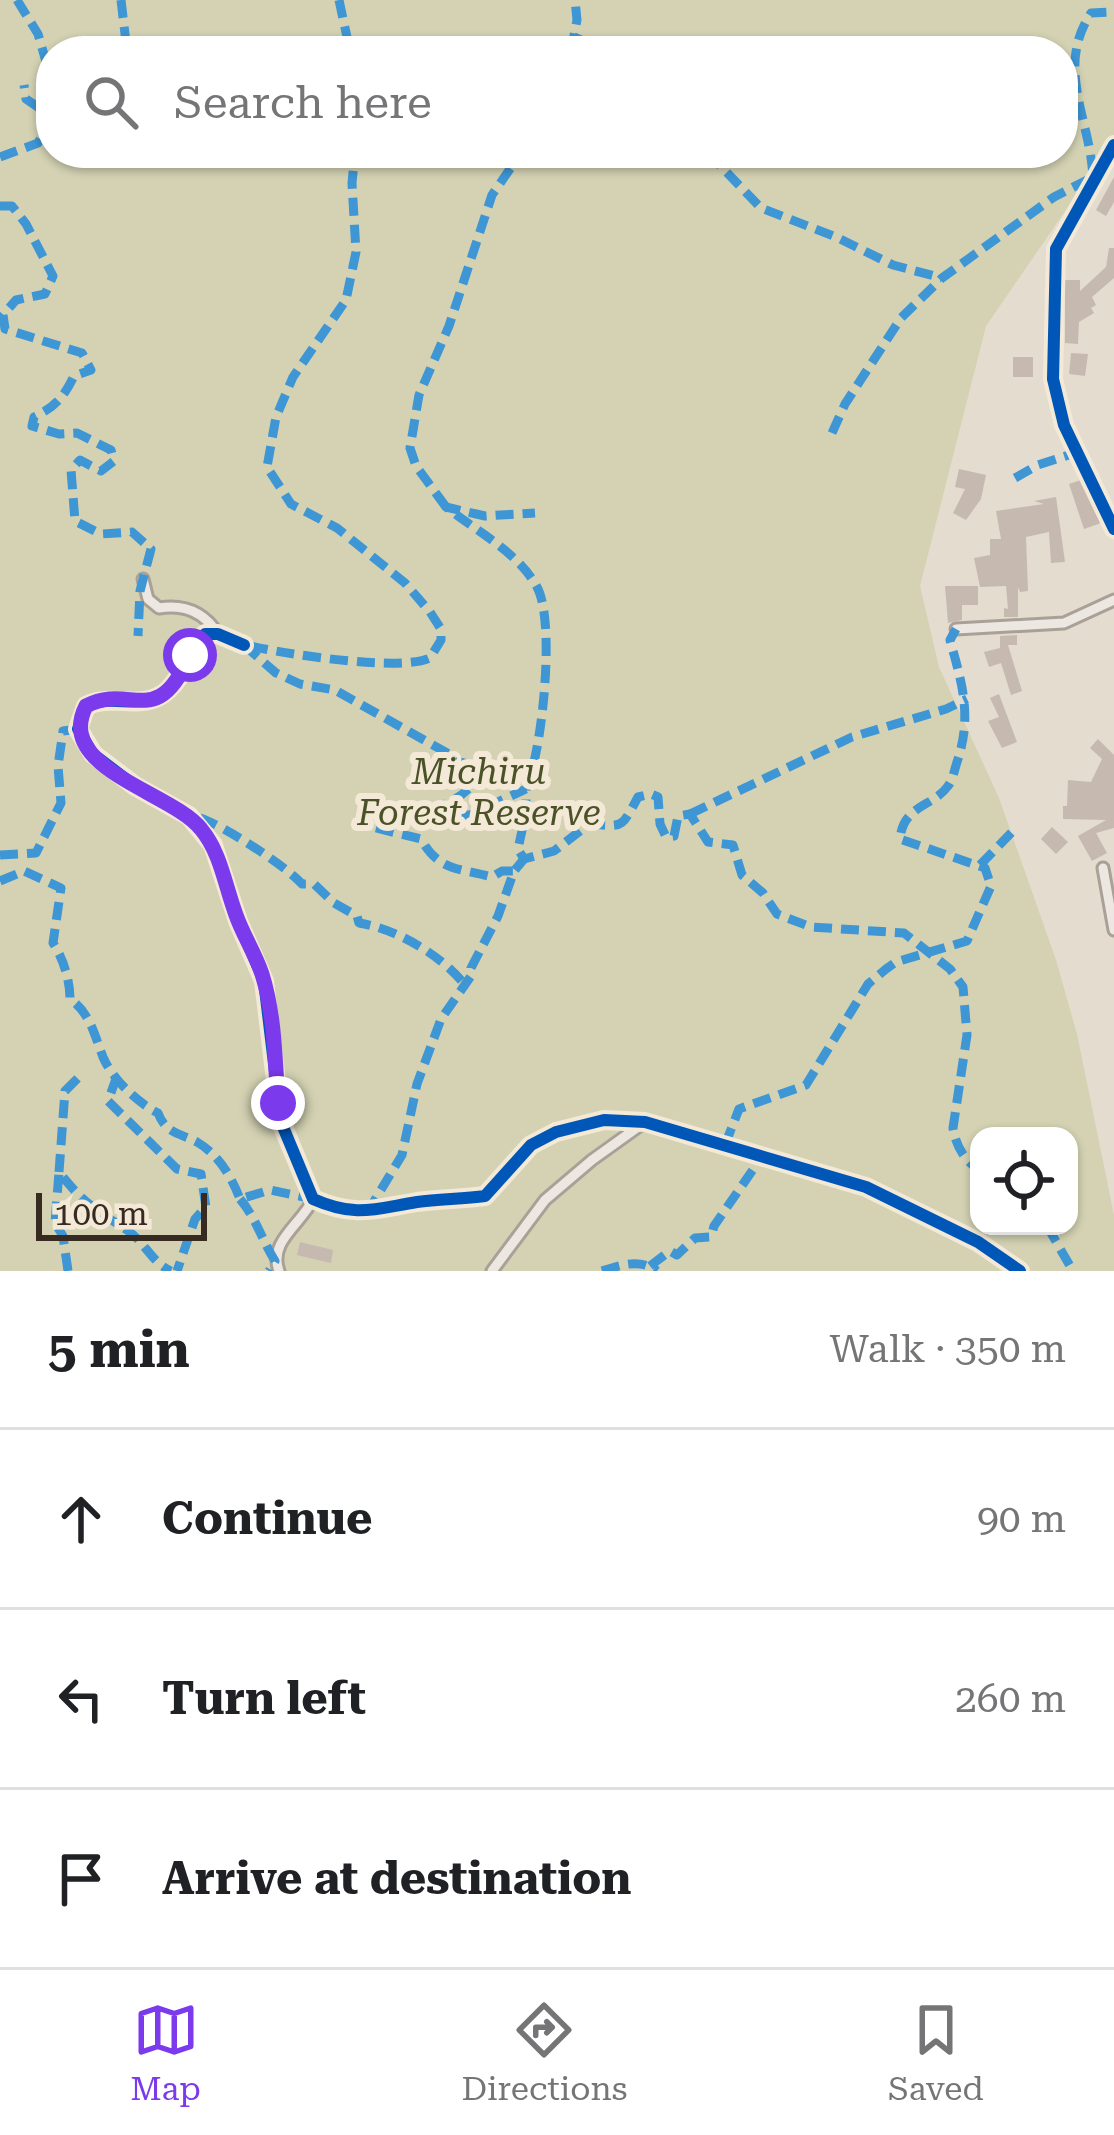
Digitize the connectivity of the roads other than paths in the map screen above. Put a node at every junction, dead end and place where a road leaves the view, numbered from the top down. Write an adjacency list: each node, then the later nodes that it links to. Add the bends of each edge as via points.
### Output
1 (1114, 145): 2 (street, via 1056,249 1053,350 1064,424)
2 (1114, 530)
3 (143, 578): 6 (street, via 159,608 178,605 208,619)
4 (1114, 600): 5 (street, via 1064,622)
5 (956, 629)
6 (218, 634): 7 (street); 11 (street, via 200,638 159,697 99,700 86,706 78,729 104,765 189,816 212,845 264,981 281,1122)
7 (244, 645)
8 (1103, 868): 9 (street)
9 (1114, 929)
10 (645, 1122): 11 (street, via 604,1120 556,1132 531,1145 485,1196 368,1213); 13 (street, via 544,1201); 14 (street, via 866,1187)
11 (313, 1199): 12 (street, via 279,1242)
12 (279, 1271)
13 (492, 1271)
14 (1020, 1271)

